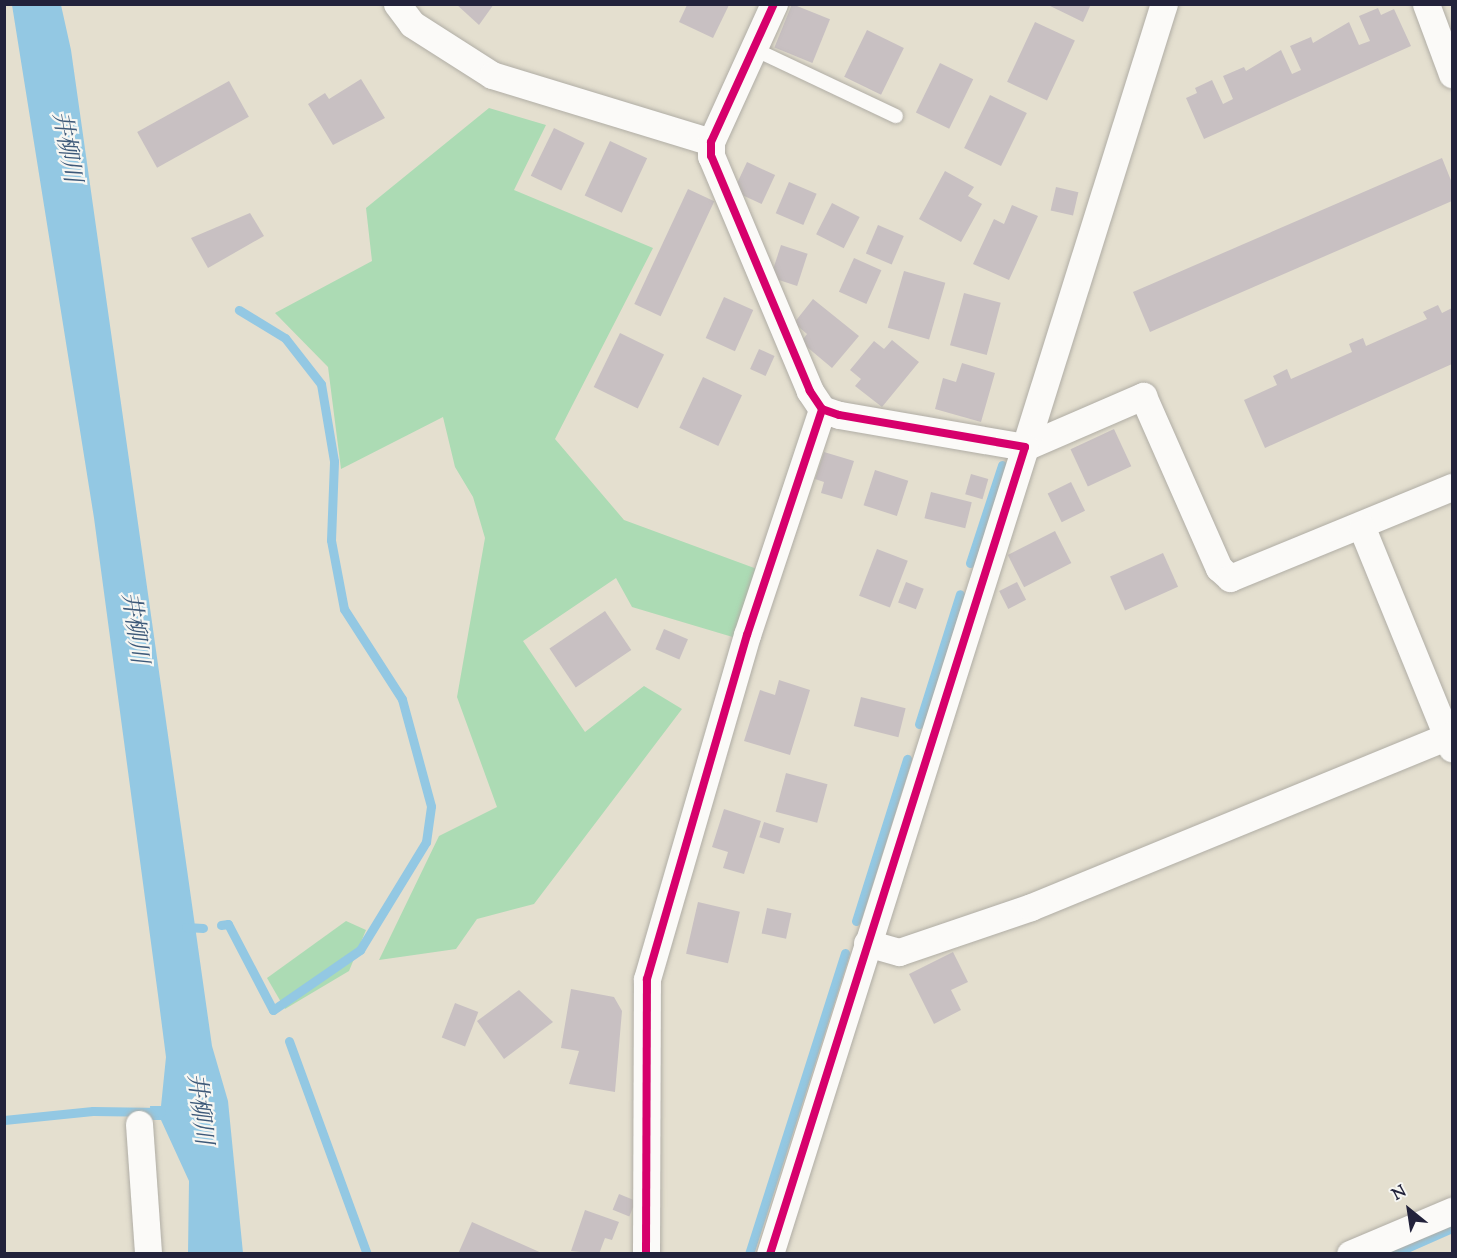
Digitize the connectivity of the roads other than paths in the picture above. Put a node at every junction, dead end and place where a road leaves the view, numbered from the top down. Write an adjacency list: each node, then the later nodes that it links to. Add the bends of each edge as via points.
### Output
1 (397, 4): 8 (street, via 412,24 492,75)
2 (774, 4): 5 (street)
3 (1164, 4): 10 (street)
4 (1426, 4): 6 (street)
5 (753, 49): 7 (lane); 8 (street)
6 (1452, 74)
7 (896, 116)
8 (711, 142): 9 (street, via 711,156)
9 (822, 409): 10 (street); 18 (street, via 747,635 647,979)
10 (1025, 447): 12 (street, via 1143,396 1219,568 1230,578); 14 (street)
11 (1452, 487): 12 (street)
12 (1362, 528): 13 (street)
13 (1451, 739): 14 (street, via 1031,907 898,952)
14 (867, 943): 19 (street)
15 (139, 1124): 17 (street)
16 (1452, 1211): 20 (street)
17 (148, 1254)
18 (646, 1254)
19 (770, 1254)
20 (1350, 1254)

